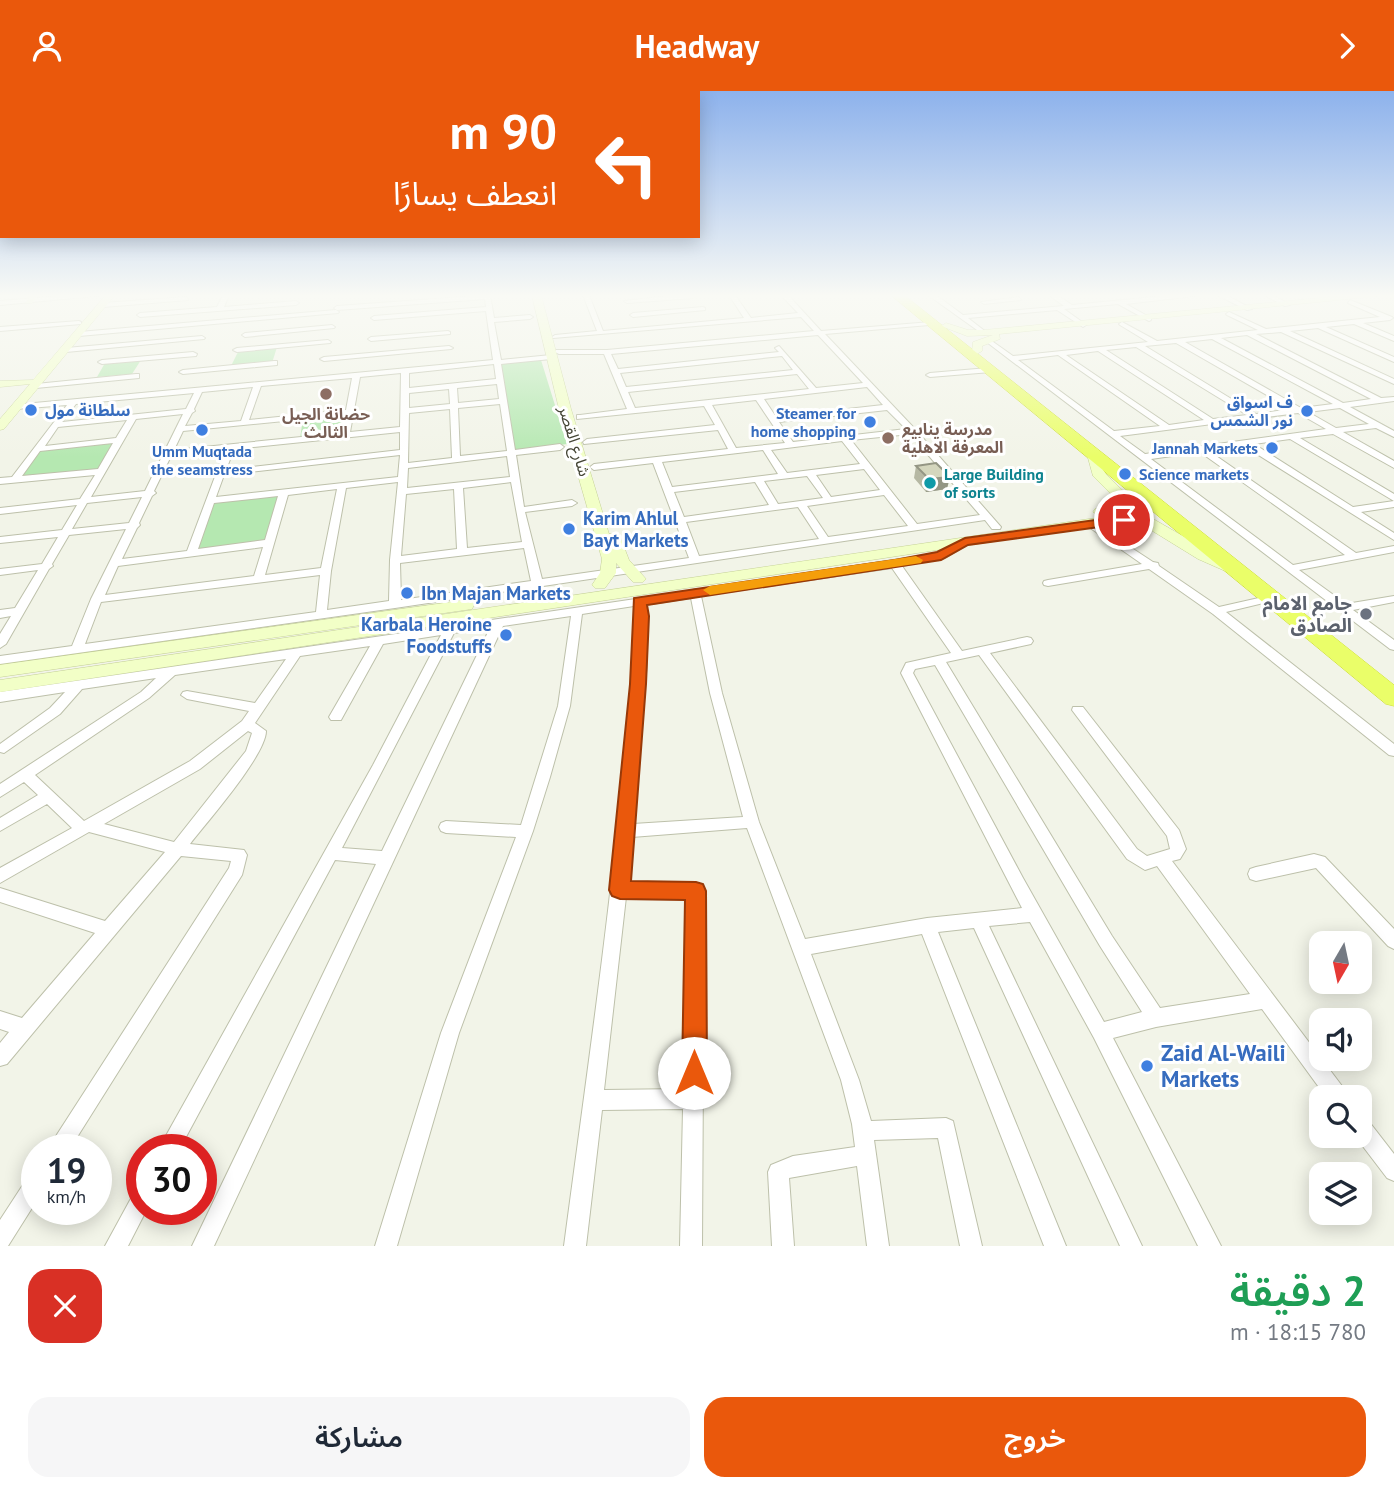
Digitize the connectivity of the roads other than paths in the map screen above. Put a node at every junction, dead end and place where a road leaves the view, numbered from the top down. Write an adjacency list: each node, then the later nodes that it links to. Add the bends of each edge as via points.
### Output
1 (449, 348): 45 (street)
2 (61, 349): 62 (street)
3 (78, 349): 28 (street)
4 (110, 349): 41 (street)
5 (195, 349): 30 (street)
6 (237, 349): 46 (street)
7 (278, 349): 43 (street)
8 (326, 349): 37 (street)
9 (369, 349): 33 (street)
10 (439, 349): 33 (street)
11 (495, 349): 42 (street)
12 (553, 349): 34 (street, شارع القصر)
13 (555, 349): 34 (street)
14 (641, 349): 29 (street)
15 (708, 349): 40 (street)
16 (780, 349): 32 (street)
17 (833, 349): 66 (street)
18 (970, 349): 47 (highway)
19 (993, 349): 221 (highway)
20 (997, 349): 36 (street)
21 (1099, 349): 31 (street); 96 (street)
22 (1144, 349): 93 (street)
23 (1192, 349): 90 (street)
24 (1236, 349): 84 (street)
25 (1279, 349): 78 (street)
26 (1323, 349): 61 (street)
27 (1369, 349): 39 (street)
28 (66, 350): 62 (street)
29 (607, 352): 34 (street); 49 (street)
30 (193, 353): 35 (street); 50 (street)
31 (1059, 353): 36 (street); 102 (street)
32 (784, 354): 38 (street); 51 (street)
33 (368, 355): 37 (street)
34 (555, 355): 42 (street); 85 (street, شارع القصر)
35 (146, 358): 41 (street); 53 (street)
36 (1013, 358): 107 (street)
37 (324, 359): 56 (street)
38 (733, 359): 40 (street); 55 (street)
39 (1394, 360)
40 (716, 361): 44 (street)
41 (102, 362): 58 (street)
42 (497, 362): 45 (street); 59 (street)
43 (274, 363): 46 (street); 64 (street)
44 (689, 364): 49 (street); 60 (street)
45 (450, 367): 48 (street)
46 (227, 368): 50 (street)
47 (988, 370): 52 (street); 121 (highway)
48 (404, 371): 54 (street); 70 (street)
49 (615, 371): 69 (street)
50 (183, 372): 72 (street)
51 (799, 372): 55 (street); 71 (street)
52 (930, 375)
53 (136, 376): 58 (street); 73 (street)
54 (356, 376): 56 (street); 89 (street)
55 (746, 377): 57 (street)
56 (318, 379): 64 (street)
57 (725, 379): 60 (street); 76 (street)
58 (90, 380): 62 (street)
59 (500, 381): 67 (street); 77 (street)
60 (700, 382): 69 (street)
61 (1394, 382)
62 (32, 383): 63 (street); 82 (street); 91 (street)
63 (0, 384)
64 (268, 384): 65 (street)
65 (258, 385): 68 (street); 97 (street)
66 (868, 385): 71 (street); 83 (street)
67 (453, 386): 70 (street); 81 (street)
68 (200, 390): 72 (street); 86 (street)
69 (623, 390): 88 (street)
70 (404, 391): 87 (street)
71 (814, 391): 74 (street)
72 (172, 393): 73 (street)
73 (123, 397): 79 (street)
74 (759, 398): 76 (street); 95 (street)
75 (1394, 399): 78 (street)
76 (740, 400): 80 (street)
77 (502, 401): 81 (street); 126 (street)
78 (1380, 401): 84 (street)
79 (73, 402): 82 (street); 98 (street)
80 (707, 403): 88 (street); 101 (street)
81 (454, 406): 87 (street); 128 (street)
82 (16, 407): 100 (street)
83 (889, 407): 95 (street); 105 (street)
84 (1341, 407): 90 (street); 99 (street)
85 (573, 410): 88 (street); 114 (street); 188 (street, شارع القصر, via 608,555)
86 (191, 411): 94 (street); 103 (street)
87 (404, 411): 104 (street)
88 (632, 411)
89 (349, 412): 92 (street); 109 (street)
90 (1303, 412): 93 (street); 106 (street)
91 (0, 415)
92 (299, 417): 97 (street); 113 (street)
93 (1256, 417): 96 (street)
94 (133, 418): 98 (street); 112 (street)
95 (775, 421): 116 (street)
96 (1212, 422): 102 (street)
97 (244, 423): 103 (street)
98 (55, 425): 120 (street)
99 (1377, 425): 106 (street); 108 (street)
100 (0, 426)
101 (720, 427): 114 (street); 123 (street)
102 (1169, 428): 107 (street)
103 (183, 429): 124 (street)
104 (404, 429): 109 (street); 125 (street)
105 (912, 431): 111 (street); 162 (street)
106 (1333, 431): 110 (street); 131 (street)
107 (1114, 434): 127 (street)
108 (1394, 434)
109 (345, 435): 113 (street)
110 (1292, 437): 115 (street); 150 (street)
111 (845, 439): 116 (street); 130 (street)
112 (121, 440): 120 (street); 134 (street)
113 (296, 441): 118 (street)
114 (587, 442): 133 (street)
115 (1247, 444): 122 (street); 159 (street)
116 (791, 445): 119 (street)
117 (560, 446): 126 (street)
118 (230, 448): 124 (street); 135 (street)
119 (766, 448): 123 (street); 137 (street)
120 (37, 449): 138 (street)
121 (1087, 449): 162 (street, via 1098,473 1124,498 1124,506); 189 (highway)
122 (1201, 449): 127 (street); 177 (street)
123 (734, 452): 129 (street)
124 (171, 453): 148 (street)
125 (403, 453): 132 (street); 135 (street)
126 (511, 453): 128 (street); 140 (street)
127 (1144, 457): 183 (street)
128 (456, 459): 132 (street)
129 (657, 461): 133 (street); 145 (street)
130 (866, 465): 136 (street); 147 (street)
131 (1394, 465)
132 (404, 466): 139 (street)
133 (594, 467): 186 (street, via 620,557)
134 (103, 471): 138 (street); 152 (street)
135 (220, 473): 153 (street)
136 (810, 473): 137 (street); 151 (street)
137 (784, 476): 141 (street)
138 (15, 479): 142 (street)
139 (402, 479): 143 (street); 146 (street)
140 (516, 479): 144 (street); 158 (street)
141 (758, 479): 145 (street); 157 (street)
142 (0, 481)
143 (342, 486): 149 (street); 184 (street)
144 (458, 486): 146 (street); 173 (street)
145 (670, 491): 161 (street)
146 (400, 492): 179 (street)
147 (887, 492): 151 (street); 165 (street)
148 (151, 493): 152 (street); 164 (street)
149 (284, 493): 153 (street); 170 (street)
150 (1394, 498)
151 (829, 500): 155 (street)
152 (86, 501): 160 (street); 166 (street)
153 (210, 501): 174 (street)
154 (572, 503): 158 (street)
155 (801, 504): 157 (street); 169 (street)
156 (1394, 504): 159 (street)
157 (775, 507): 161 (street)
158 (520, 510): 171 (street)
159 (1352, 510): 167 (street)
160 (0, 511)
161 (681, 520): 178 (street)
162 (992, 522): 165 (street); 176 (street)
163 (1089, 523): 176 (street); 181 (street); 189 (street, via 1150,523)
164 (135, 525): 166 (street); 180 (street)
165 (915, 528): 169 (street)
166 (68, 532): 168 (street); 182 (street)
167 (1394, 537)
168 (0, 540)
169 (825, 540): 178 (street)
170 (268, 543): 174 (street); 187 (street)
171 (528, 544): 173 (street); 190 (street)
172 (1394, 549): 177 (street)
173 (462, 552): 179 (street)
174 (191, 553): 180 (street)
175 (853, 553): 176 (street); 186 (street); 199 (street)
176 (888, 554): 192 (street); 215 (street)
177 (1352, 555): 183 (street)
178 (695, 559): 186 (street)
179 (395, 560): 197 (street)
180 (117, 563): 194 (street)
181 (1154, 565): 191 (street); 201 (street)
182 (48, 566): 185 (street); 200 (street)
183 (1291, 568): 198 (street)
184 (326, 571): 187 (street); 205 (street)
185 (0, 572)
186 (633, 574): 188 (street)
187 (259, 579): 194 (street)
188 (604, 579): 190 (street); 203 (street)
189 (1249, 579): 193 (highway)
190 (537, 583): 197 (street)
191 (1048, 583)
192 (695, 593): 196 (street); 236 (street, via 716,693)
193 (1272, 598): 201 (street); 226 (highway)
194 (97, 599): 211 (street)
195 (1394, 599): 198 (street)
196 (639, 601): 202 (street); 241 (street, via 638,684)
197 (395, 604): 205 (street)
198 (1344, 608): 210 (street)
199 (556, 609): 202 (street); 203 (street)
200 (19, 611): 204 (street); 209 (street)
201 (1217, 611): 232 (street)
202 (577, 612): 240 (street, via 565,706)
203 (492, 613): 206 (street); 244 (street)
204 (0, 614)
205 (321, 615): 211 (street)
206 (453, 618): 207 (street); 212 (street); 243 (street)
207 (379, 640): 214 (street); 229 (street)
208 (1027, 641): 213 (street)
209 (0, 644)
210 (1394, 646)
211 (77, 649): 217 (street)
212 (188, 650): 218 (street); 220 (street)
213 (982, 650): 215 (street); 245 (street, via 1132,854 1145,863)
214 (297, 652): 219 (street); 227 (street)
215 (959, 655): 216 (street)
216 (938, 659): 250 (street, via 907,668 909,679); 257 (street)
217 (0, 660)
218 (0, 671)
219 (172, 671): 220 (street); 233 (street, via 145,695)
220 (118, 673): 222 (street); 223 (street)
221 (1394, 679)
222 (0, 685)
223 (79, 685): 225 (street); 231 (street, via 55,711)
224 (187, 695): 227 (street)
225 (0, 697)
226 (1394, 698)
227 (259, 708): 230 (street)
228 (1079, 710): 245 (street, via 1174,834 1178,849)
229 (336, 717)
230 (247, 724): 238 (street, via 195,765); 242 (street, via 259,731 251,754)
231 (4, 748)
232 (1394, 751)
233 (26, 775): 234 (street); 235 (street)
234 (0, 791)
235 (48, 796): 237 (street); 238 (street)
236 (752, 822): 241 (street); 255 (street)
237 (0, 825)
238 (85, 827): 242 (street); 247 (street)
239 (446, 827): 240 (street)
240 (526, 831): 276 (street, via 450,1033)
241 (625, 831): 248 (street)
242 (177, 849): 253 (street); 266 (street, via 239,855 240,859)
243 (331, 853): 244 (street); 267 (street)
244 (386, 858): 275 (street)
245 (1160, 858): 256 (street)
246 (1256, 874): 254 (street, via 1320,862)
247 (0, 876)
248 (620, 890): 263 (street, via 696,891); 264 (street)
249 (0, 895): 253 (street)
250 (1034, 914): 251 (street); 260 (street)
251 (978, 920): 252 (street); 283 (street)
252 (927, 926): 255 (street); 282 (street)
253 (109, 930): 259 (street)
254 (1394, 941)
255 (800, 948): 265 (street, via 850,1080)
256 (1264, 1000): 257 (street); 262 (street)
257 (1156, 1018): 260 (street)
258 (0, 1020): 259 (street)
259 (25, 1028): 261 (street)
260 (1100, 1032): 284 (street)
261 (0, 1057)
262 (1329, 1085)
263 (694, 1099): 264 (street); 278 (street)
264 (593, 1100): 277 (street)
265 (863, 1131): 269 (street); 281 (street, via 946,1128)
266 (67, 1134)
267 (177, 1134)
268 (1372, 1142): 270 (street)
269 (866, 1155): 279 (street, via 778,1172); 280 (street)
270 (1394, 1171)
271 (21, 1206): 273 (street)
272 (127, 1225): 274 (street)
273 (0, 1239)
274 (116, 1246)
275 (203, 1246)
276 (386, 1246)
277 (575, 1246)
278 (691, 1246)
279 (783, 1246)
280 (878, 1246)
281 (971, 1246)
282 (1055, 1246)
283 (1131, 1246)
284 (1210, 1246)

